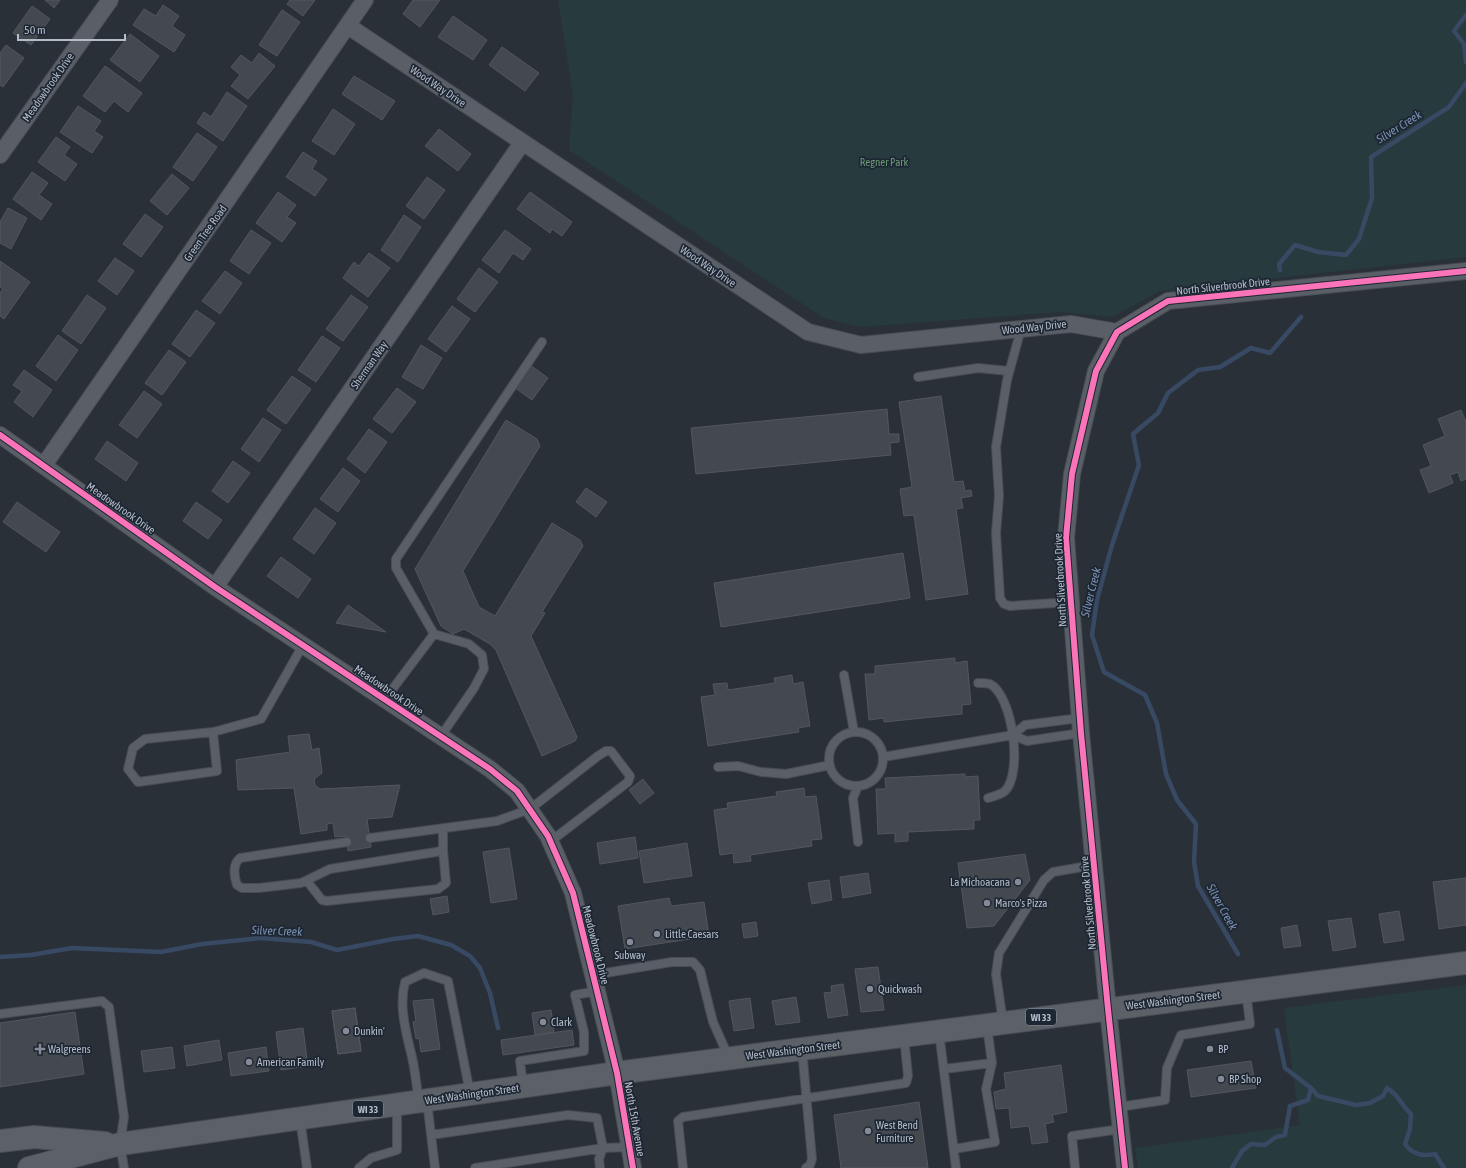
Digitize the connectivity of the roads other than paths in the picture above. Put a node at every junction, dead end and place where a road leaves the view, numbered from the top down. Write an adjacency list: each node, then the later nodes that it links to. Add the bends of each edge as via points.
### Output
1 (110, 0): 5 (street, Meadowbrook Drive)
2 (365, 0): 3 (street, Green Tree Road)
3 (348, 26): 4 (street, Wood Way Drive); 13 (street, Green Tree Road)
4 (522, 143): 7 (street, Wood Way Drive, via 808,332 862,345); 14 (street, Sherman Way)
5 (0, 155)
6 (1466, 271): 8 (street, North Silverbrook Drive, via 1168,301)
7 (1021, 328): 8 (street, Wood Way Drive, via 1071,324); 10 (lane)
8 (1118, 332): 15 (street, North Silverbrook Drive, via 1096,371 1072,474 1066,538)
9 (542, 342): 16 (lane, via 396,559 396,568)
10 (1009, 371): 11 (lane, via 978,368); 15 (lane, via 996,447 999,496 996,533 1000,598 1004,604 1010,606)
11 (918, 378)
12 (0, 435): 13 (street, Meadowbrook Drive)
13 (44, 465): 14 (street, Meadowbrook Drive)
14 (216, 587): 17 (street, Meadowbrook Drive)
15 (1071, 602): 21 (street, North Silverbrook Drive)
16 (434, 634): 20 (lane); 25 (lane, via 469,644 482,655 484,669)
17 (303, 645): 20 (street, Meadowbrook Drive); 22 (lane, via 261,719)
18 (844, 675): 23 (lane)
19 (978, 683): 24 (lane, via 990,684 995,688 1010,717)
20 (385, 699): 25 (street, Meadowbrook Drive)
21 (1081, 725): 24 (lane, via 1027,741); 24 (lane, via 1025,725); 38 (street, North Silverbrook Drive)
22 (213, 732): 22 (lane, via 216,771 138,782 128,769 133,748 145,739)
23 (854, 732): 26 (lane, via 873,738 880,747); 27 (lane, via 841,737 832,747 829,756)
24 (1013, 735): 26 (lane); 30 (lane, via 1014,760 1010,781 1006,790)
25 (441, 736): 31 (street, Meadowbrook Drive, via 517,790)
26 (883, 757): 29 (lane, via 882,765 873,779)
27 (830, 766): 28 (lane, via 786,774 761,772 738,766); 29 (lane, via 840,781)
28 (718, 767)
29 (858, 786): 36 (lane, via 853,798)
30 (988, 798)
31 (530, 809): 32 (lane, via 497,821); 34 (street, Meadowbrook Drive); 34 (lane, via 606,751 611,751 627,770 630,776 628,782)
32 (443, 829): 33 (lane); 37 (lane)
33 (370, 838)
34 (551, 841): 41 (street, Meadowbrook Drive, via 573,893)
35 (347, 842): 39 (lane, via 247,856 240,858 235,866 234,877 237,885 242,888)
36 (858, 842)
37 (443, 850): 39 (lane, via 330,869); 39 (lane, via 446,883 438,889 327,902 322,900)
38 (1094, 866): 44 (street, North Silverbrook Drive); 46 (lane, via 1053,872 1044,880 999,953)
39 (307, 881)
40 (1466, 963): 43 (main road, West Washington Street / WI 33)
41 (593, 975): 42 (street, Meadowbrook Drive); 50 (lane, via 672,962 693,962 700,970 713,1022)
42 (597, 991): 53 (street, Meadowbrook Drive); 54 (lane, via 575,995 584,1032 584,1051 520,1061)
43 (1246, 991): 44 (main road, West Washington Street / WI 33); 59 (lane, via 1250,1024 1181,1035 1167,1068 1165,1100)
44 (1108, 1009): 46 (main road, West Washington Street / WI 33); 59 (street, North Silverbrook Drive)
45 (0, 1014): 64 (lane, via 102,1001 109,1007 124,1116)
46 (995, 1024): 47 (main road, West Washington Street / WI 33); 51 (lane)
47 (939, 1031): 48 (main road, West Washington Street / WI 33); 52 (lane)
48 (904, 1036): 49 (main road, West Washington Street / WI 33); 56 (lane, via 908,1076 906,1084)
49 (802, 1049): 50 (main road, West Washington Street / WI 33); 56 (lane)
50 (730, 1058): 53 (main road, West Washington Street / WI 33)
51 (992, 1063): 52 (lane); 67 (lane, via 986,1089 995,1142)
52 (944, 1069): 67 (lane)
53 (616, 1073): 54 (main road, West Washington Street / WI 33); 65 (street, North 15th Avenue)
54 (523, 1086): 55 (main road, West Washington Street / WI 33)
55 (470, 1094): 57 (main road, West Washington Street / WI 33); 57 (lane, via 448,981 424,973 405,982 402,994 406,1039)
56 (806, 1099): 76 (lane, via 683,1117 678,1121); 77 (lane, via 812,1159)
57 (423, 1101): 58 (main road, West Washington Street / WI 33); 62 (lane)
58 (397, 1104): 60 (main road, West Washington Street / WI 33); 71 (lane, via 397,1150 372,1158)
59 (1118, 1107): 61 (street, North Silverbrook Drive)
60 (300, 1118): 64 (main road, West Washington Street / WI 33); 70 (lane)
61 (1121, 1129): 79 (lane, via 1072,1136); 80 (street, North Silverbrook Drive)
62 (431, 1135): 66 (lane, via 568,1115 597,1118); 72 (lane)
63 (0, 1141): 64 (main road, West Washington Street / WI 33, via 34,1137)
64 (120, 1144): 68 (main road, West Washington Street / WI 33); 69 (lane)
65 (630, 1147): 66 (lane); 75 (street, North 15th Avenue)
66 (602, 1148): 73 (lane); 74 (lane)
67 (954, 1150): 78 (lane)
68 (29, 1168)
69 (124, 1168)
70 (307, 1168)
71 (359, 1168)
72 (435, 1168)
73 (475, 1168)
74 (600, 1168)
75 (633, 1168)
76 (683, 1168)
77 (806, 1168)
78 (956, 1168)
79 (1075, 1168)
80 (1125, 1168)

